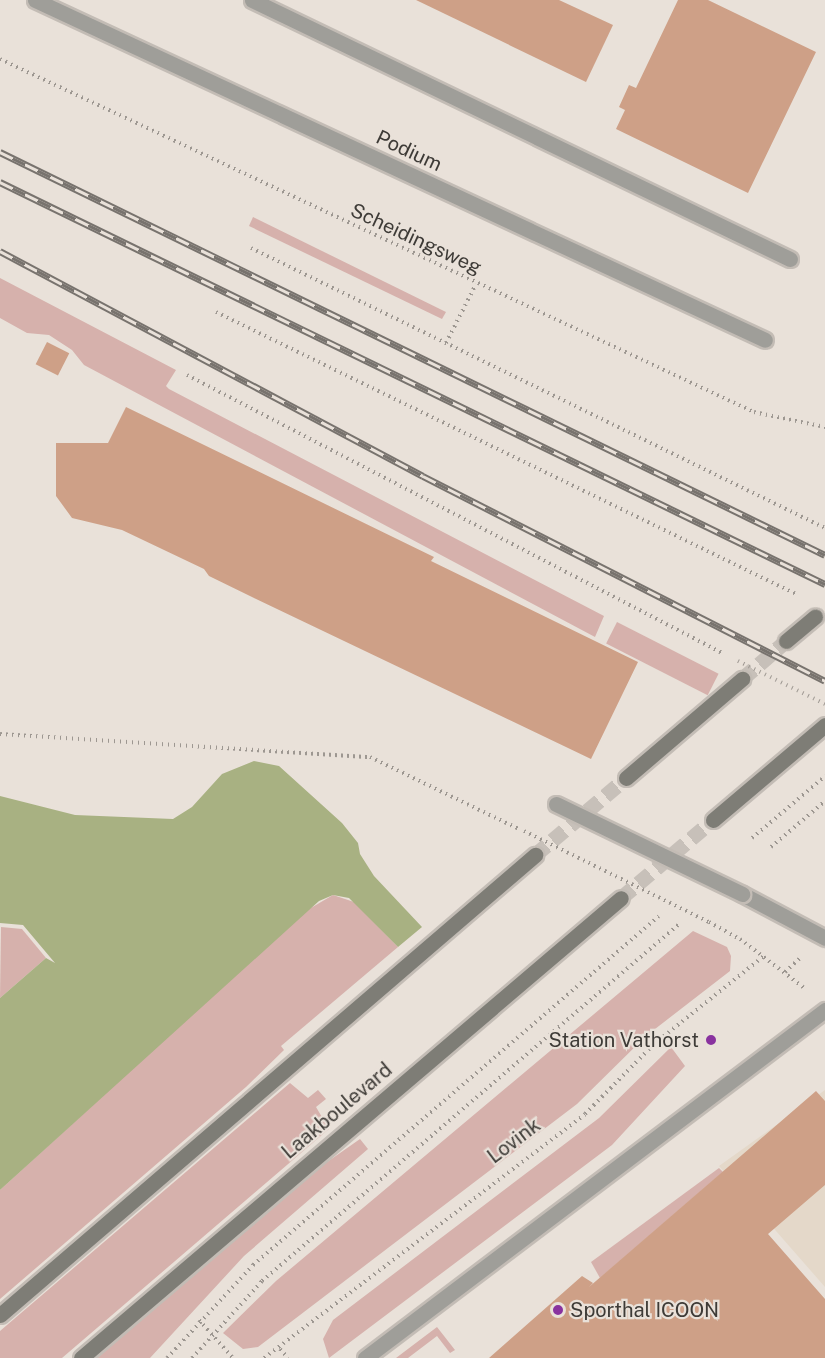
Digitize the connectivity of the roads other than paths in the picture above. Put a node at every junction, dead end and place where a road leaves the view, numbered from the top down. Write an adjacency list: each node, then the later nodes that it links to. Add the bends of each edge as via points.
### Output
1 (34, 0): 4 (street, Podium)
2 (252, 0): 3 (street)
3 (790, 260)
4 (765, 340)
5 (815, 617): 6 (main road)
6 (786, 641)
7 (741, 679): 9 (main road)
8 (825, 725): 11 (main road)
9 (626, 778)
10 (556, 804): 14 (street, bridge)
11 (713, 820)
12 (535, 855): 16 (main road)
13 (621, 897): 17 (main road, Laakboulevard)
14 (825, 938)
15 (825, 1010): 18 (street)
16 (0, 1315)
17 (81, 1358)
18 (364, 1358)

